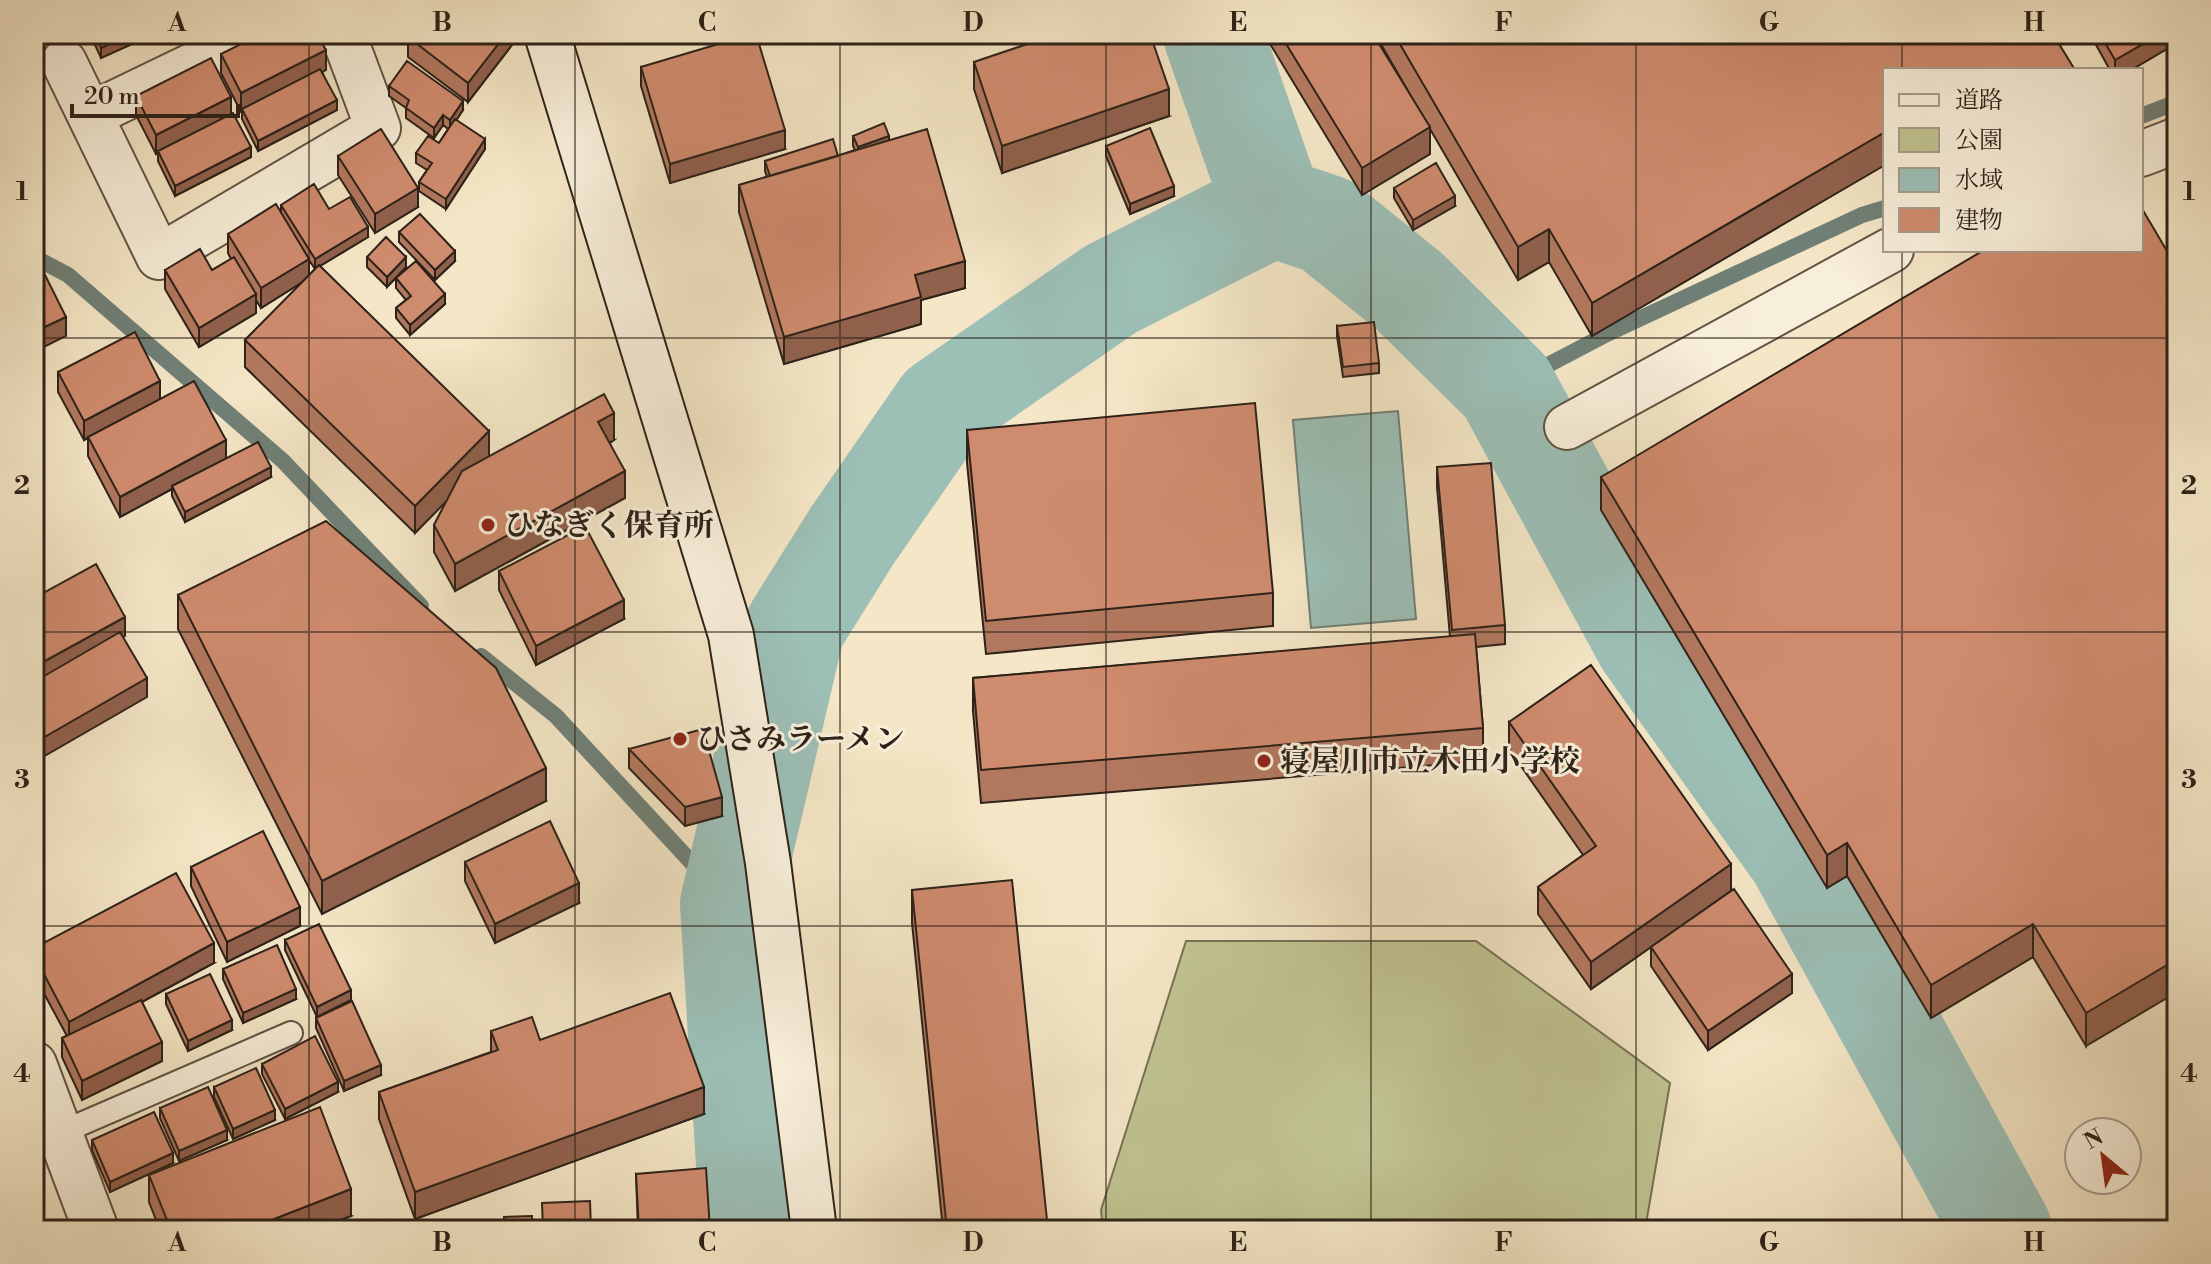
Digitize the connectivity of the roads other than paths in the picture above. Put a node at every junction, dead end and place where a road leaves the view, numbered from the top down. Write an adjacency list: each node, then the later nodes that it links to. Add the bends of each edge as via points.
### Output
1 (258, 34): 5 (street)
2 (343, 34): 5 (street, via 378,128 159,257)
3 (547, 34): 14 (street, via 731,635 768,863)
4 (64, 62): 5 (street)
5 (90, 115)
6 (2177, 140): 7 (street)
7 (2143, 153)
8 (1887, 252): 9 (street)
9 (1567, 427)
10 (291, 1033): 12 (lane)
11 (34, 1064): 12 (street)
12 (60, 1133): 13 (street)
13 (96, 1230)
14 (814, 1230)

